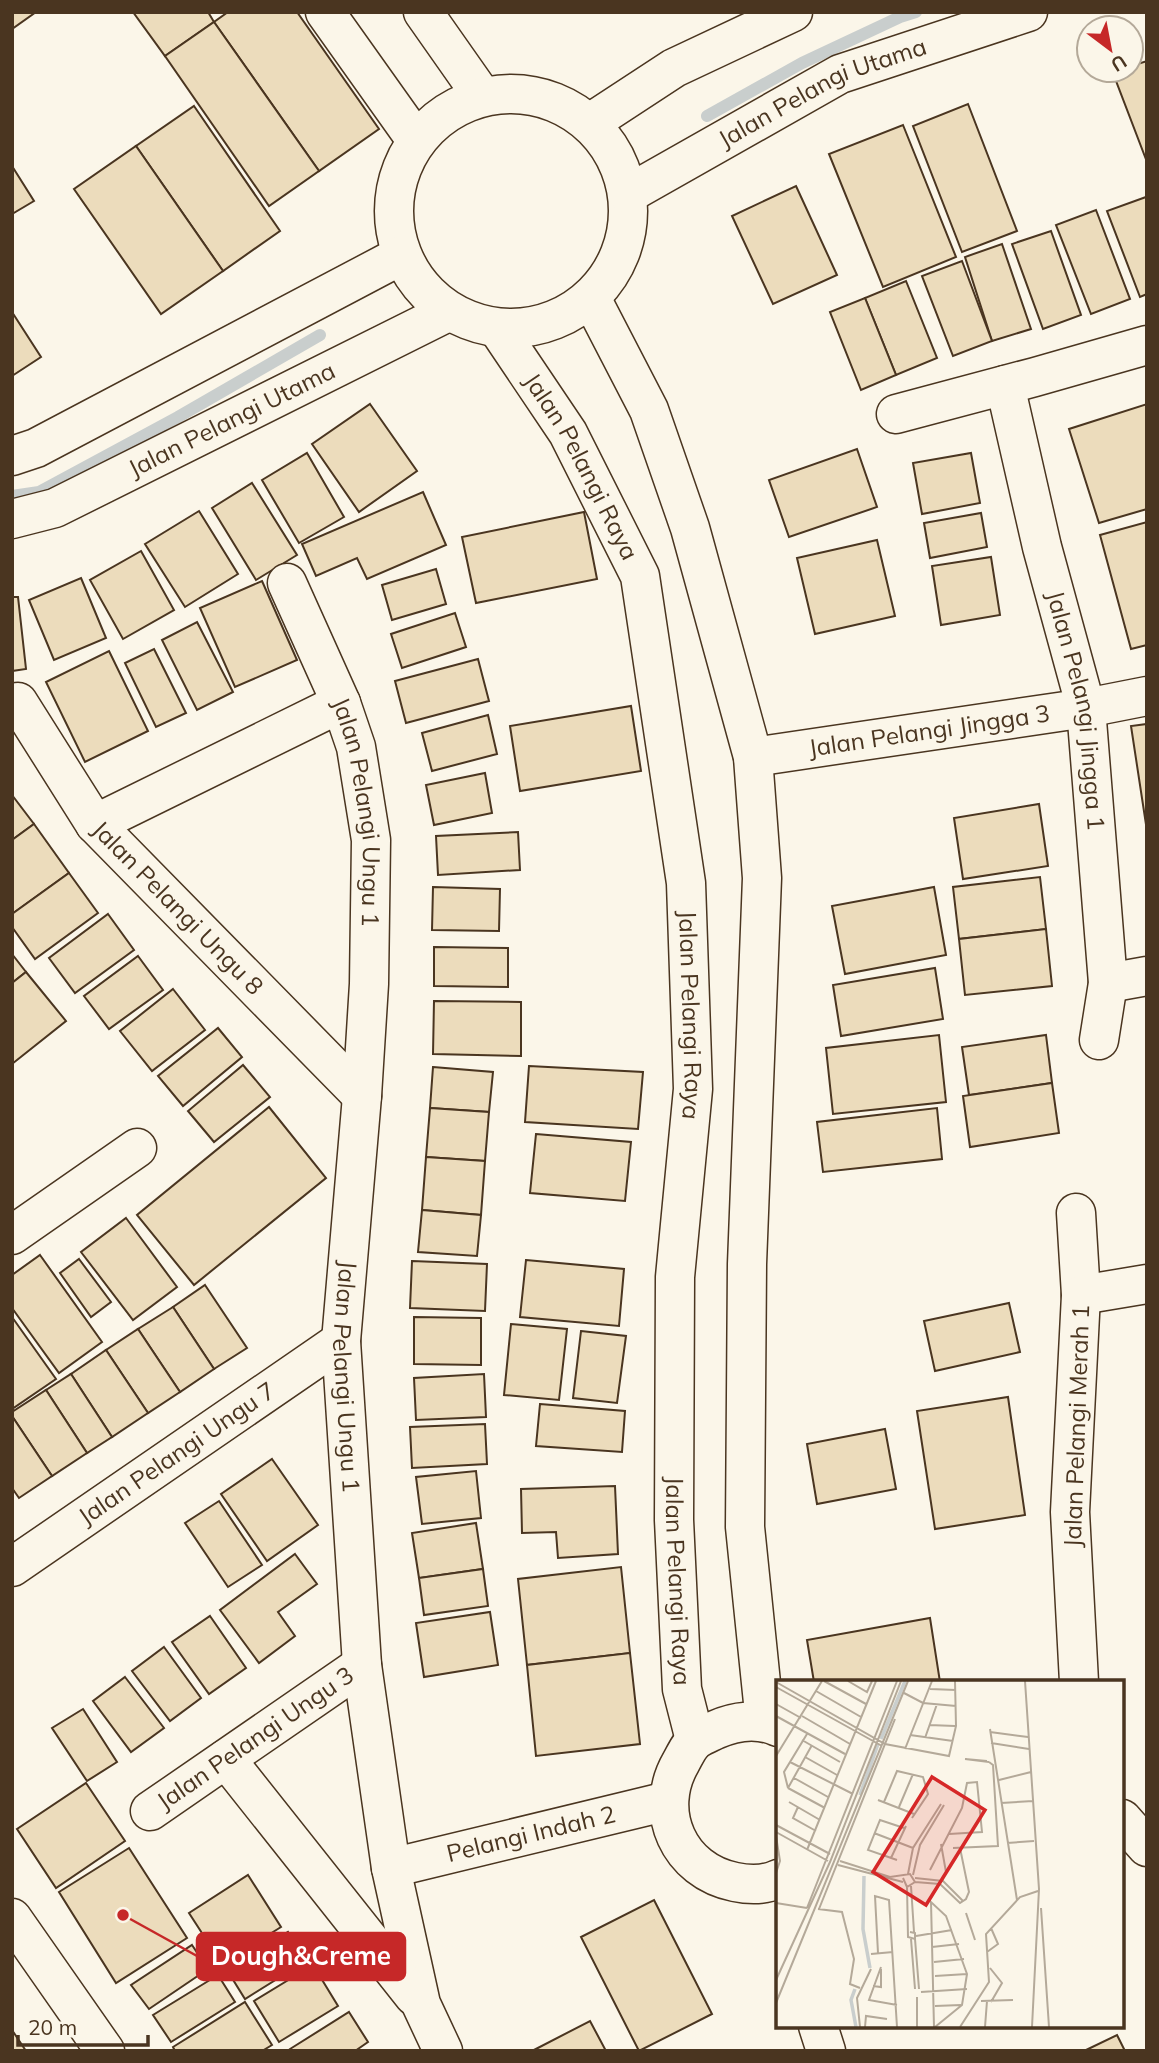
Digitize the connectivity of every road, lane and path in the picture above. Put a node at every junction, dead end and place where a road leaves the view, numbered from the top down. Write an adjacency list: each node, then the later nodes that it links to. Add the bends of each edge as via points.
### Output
1 (326, 12): 7 (street)
2 (423, 12): 5 (street)
3 (793, 12): 6 (street, via 674,68)
4 (1028, 12): 8 (street, Jalan Pelangi Utama, via 840,74)
5 (482, 96): 6 (street, via 521,93 558,102); 7 (street, via 446,112)
6 (590, 123): 8 (street, via 615,156)
7 (416, 140): 9 (street, via 393,196)
8 (628, 194): 10 (street, via 627,232 614,267)
9 (400, 256): 11 (street, via 420,288); 16 (street, via 36,448)
10 (591, 298): 12 (street, via 548,323); 23 (street, via 649,410 694,542)
11 (449, 312): 12 (street); 17 (street, Jalan Pelangi Utama, via 55,508)
12 (498, 329): 39 (street, Jalan Pelangi Raya, via 568,433 640,576 686,883 694,1089 676,1277 674,1520 682,1689)
13 (1147, 345): 14 (street)
14 (1005, 385): 15 (street); 22 (street, Jalan Pelangi Jingga 1, via 1042,547)
15 (896, 414)
16 (12, 456)
17 (12, 519)
18 (287, 583): 21 (street, Jalan Pelangi Ungu 1)
19 (1147, 696): 22 (street, Jalan Pelangi Jingga 3)
20 (18, 702): 24 (street, Jalan Pelangi Ungu 8)
21 (341, 703): 24 (street); 28 (street, Jalan Pelangi Ungu 1, via 356,747 371,840)
22 (1086, 708): 23 (street, Jalan Pelangi Jingga 3); 26 (street, Jalan Pelangi Jingga 1)
23 (753, 757): 38 (street, via 762,878 747,1264 745,1527)
24 (95, 824): 28 (street, Jalan Pelangi Ungu 8)
25 (1147, 976): 26 (street)
26 (1108, 983): 27 (street, Jalan Pelangi Jingga 1)
27 (1100, 1040)
28 (362, 1096): 34 (street, Jalan Pelangi Ungu 1)
29 (137, 1148): 31 (street)
30 (1076, 1213): 33 (street, Jalan Pelangi Merah 1)
31 (15, 1227)
32 (1147, 1284): 33 (street)
33 (1081, 1295): 37 (street, Jalan Pelangi Merah 1, via 1070,1512)
34 (341, 1341): 35 (street, Jalan Pelangi Ungu 7); 36 (street, Jalan Pelangi Ungu 1)
35 (12, 1567)
36 (362, 1665): 40 (street, Jalan Pelangi Ungu 3); 45 (street, Jalan Pelangi Ungu 1)
37 (1079, 1680)
38 (771, 1724): 39 (street, via 726,1725)
39 (695, 1740): 41 (street, via 673,1776)
40 (226, 1759): 42 (street, Jalan Pelangi Ungu 3); 48 (street)
41 (668, 1801): 45 (street, Pelangi Indah 2); 46 (street, via 671,1826 699,1867 720,1879)
42 (150, 1811)
43 (1124, 1821): 44 (street)
44 (1147, 1847)
45 (391, 1868): 48 (street, Jalan Pelangi Ungu 1)
46 (775, 1889)
47 (12, 1918): 50 (street)
48 (421, 2004): 51 (street, Jalan Pelangi Ungu 1)
49 (819, 2028): 52 (street)
50 (105, 2051)
51 (443, 2051)
52 (826, 2051)

